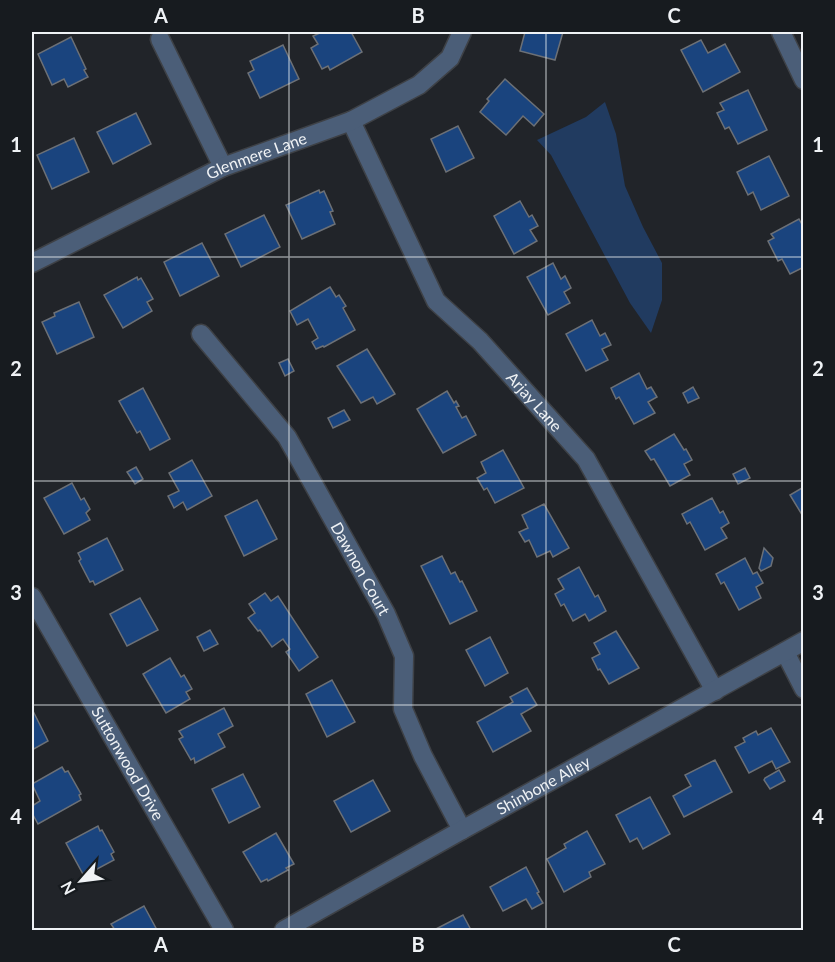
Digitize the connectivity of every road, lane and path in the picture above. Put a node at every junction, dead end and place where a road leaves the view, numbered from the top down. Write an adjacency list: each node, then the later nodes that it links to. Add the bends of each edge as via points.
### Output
1 (462, 32): 5 (street, Glenmere Lane, via 450,58 419,86)
2 (781, 32): 4 (street)
3 (160, 39): 6 (street)
4 (804, 80)
5 (351, 121): 6 (street, Glenmere Lane); 13 (street, Arjay Lane, via 436,301 480,342 586,459)
6 (223, 167): 7 (street, Glenmere Lane)
7 (32, 263)
8 (201, 334): 14 (street, Dawnon Court, via 287,437 386,614 404,656 403,709)
9 (32, 597): 15 (street, Suttonwood Drive)
10 (804, 641): 11 (street, Shinbone Alley)
11 (785, 652): 12 (street); 13 (street, Shinbone Alley)
12 (804, 689)
13 (715, 691): 14 (street, Shinbone Alley)
14 (462, 830): 16 (street, Shinbone Alley)
15 (224, 930)
16 (284, 930)

